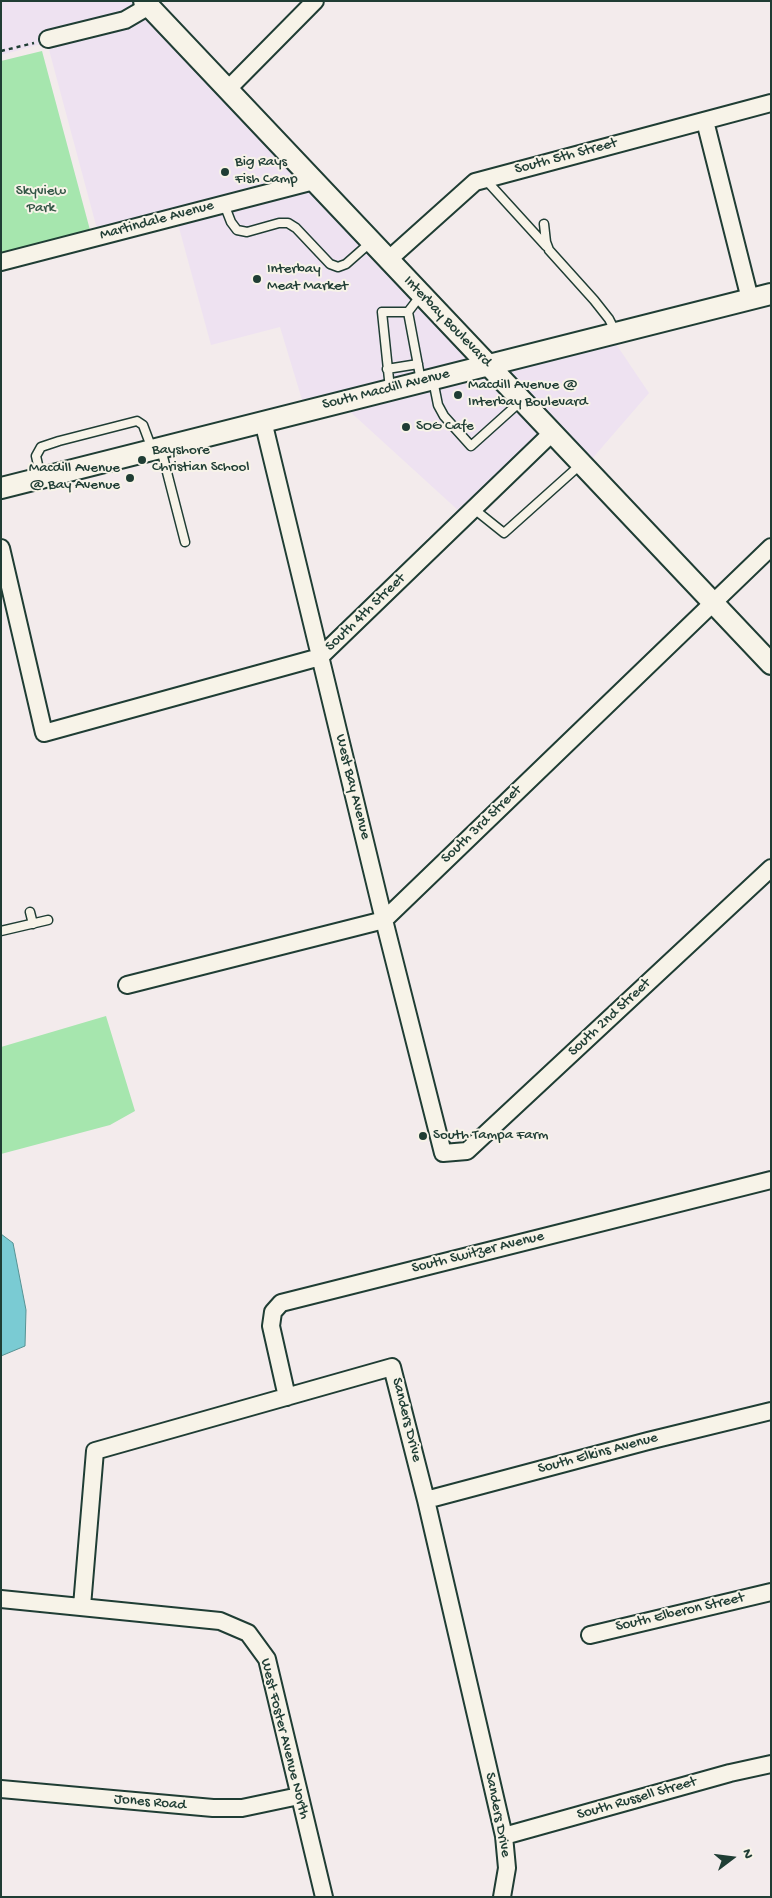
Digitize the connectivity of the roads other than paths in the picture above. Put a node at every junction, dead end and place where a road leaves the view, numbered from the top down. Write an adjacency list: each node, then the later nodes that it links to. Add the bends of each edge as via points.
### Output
1 (315, 1): 4 (street)
2 (147, 3): 3 (street, via 125,20); 4 (street, Interbay Boulevard)
3 (48, 39)
4 (228, 89): 8 (street, Interbay Boulevard)
5 (771, 103): 6 (street, South 5th Street)
6 (705, 121): 7 (street, South 5th Street); 17 (street)
7 (485, 179): 12 (lane); 13 (street, South 5th Street, via 474,182)
8 (314, 181): 9 (street, Martindale Avenue); 11 (street, Interbay Boulevard)
9 (224, 204): 11 (lane, via 237,230 247,232 288,223 330,264 338,267); 14 (street, Martindale Avenue)
10 (544, 224): 12 (lane)
11 (372, 242): 13 (street, Interbay Boulevard)
12 (549, 250): 19 (lane, via 594,300)
13 (388, 260): 15 (street, Interbay Boulevard)
14 (1, 262)
15 (421, 294): 18 (lane); 22 (street, Interbay Boulevard)
16 (771, 294): 17 (street, South Macdill Avenue)
17 (750, 299): 19 (street, South Macdill Avenue)
18 (408, 312): 20 (lane, via 407,327); 23 (lane, via 382,312)
19 (616, 333): 22 (street, South Macdill Avenue)
20 (414, 344): 21 (lane); 24 (lane)
21 (406, 346)
22 (488, 365): 24 (street, South Macdill Avenue); 26 (street, Interbay Boulevard)
23 (387, 369): 24 (lane); 25 (lane)
24 (424, 375): 25 (street, South Macdill Avenue); 26 (lane, via 444,416 471,446)
25 (390, 389): 27 (street, South Macdill Avenue)
26 (522, 400): 28 (street, Interbay Boulevard)
27 (263, 421): 29 (street, South Macdill Avenue); 38 (street, West Bay Avenue)
28 (553, 432): 30 (street, Interbay Boulevard); 33 (street, South 4th Street)
29 (156, 448): 31 (street, South Macdill Avenue); 31 (lane, via 137,422 60,441 41,447 36,456); 34 (lane)
30 (582, 463): 33 (lane, via 504,533); 37 (street, Interbay Boulevard)
31 (41, 478): 32 (street, South Macdill Avenue)
32 (1, 488)
33 (474, 509): 38 (street, South 4th Street)
34 (185, 542)
35 (771, 547): 37 (street, South 3rd Street)
36 (1, 548): 38 (street, South 4th Street, via 44,733)
37 (712, 602): 39 (street, Interbay Boulevard); 43 (street, South 3rd Street)
38 (320, 657): 43 (street, West Bay Avenue)
39 (771, 664)
40 (771, 868): 47 (street, South 2nd Street, via 467,1151)
41 (30, 912): 44 (lane)
42 (48, 920): 44 (lane)
43 (384, 920): 46 (street, South 3rd Street); 47 (street, West Bay Avenue)
44 (33, 924): 45 (lane)
45 (1, 930)
46 (128, 985)
47 (443, 1152)
48 (771, 1180): 49 (street, South Switzer Avenue, via 282,1303 273,1312 271,1326)
49 (287, 1396): 51 (street, Sanders Drive, via 392,1367); 54 (street, Sanders Drive, via 95,1451)
50 (771, 1411): 51 (street, South Elkins Avenue)
51 (426, 1500): 59 (street, Sanders Drive)
52 (771, 1592): 55 (street, South Elberon Street)
53 (1, 1599): 54 (street, West Foster Avenue North)
54 (82, 1606): 58 (street, West Foster Avenue North, via 220,1621 248,1633 266,1658)
55 (590, 1635)
56 (771, 1764): 59 (street, South Russell Street)
57 (1, 1789): 58 (street, Jones Road, via 213,1808 242,1808)
58 (299, 1796): 60 (street, West Foster Avenue North)
59 (504, 1836): 61 (street, Sanders Drive, via 507,1868)
60 (324, 1897)
61 (502, 1897)

